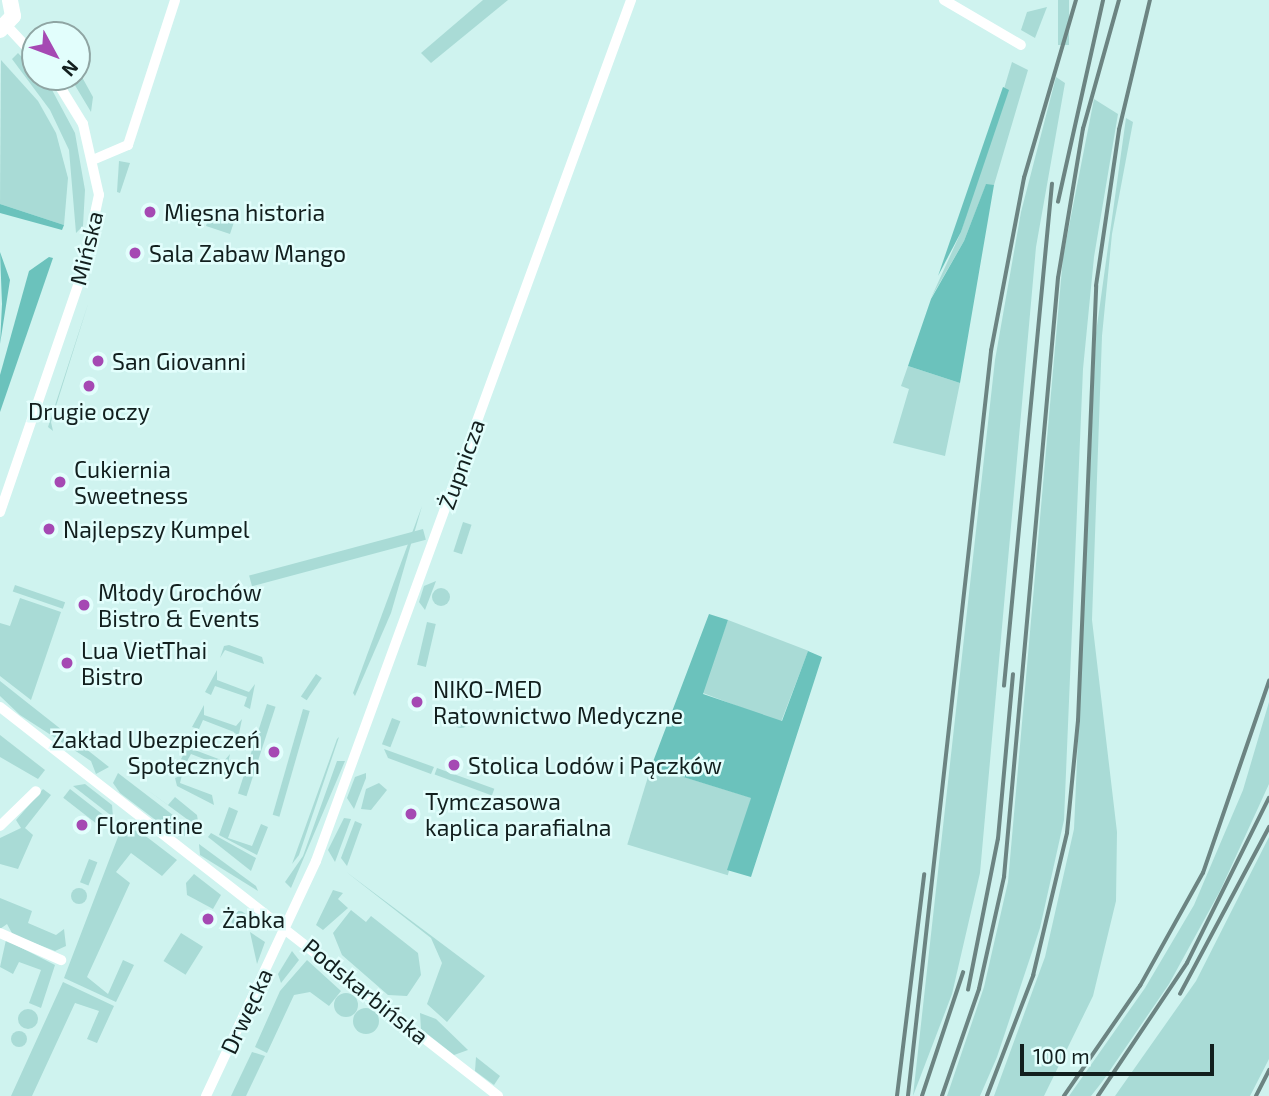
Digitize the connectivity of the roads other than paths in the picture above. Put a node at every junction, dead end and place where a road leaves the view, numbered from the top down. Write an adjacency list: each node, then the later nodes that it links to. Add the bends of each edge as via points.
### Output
1 (175, 0): 9 (street, via 128,145)
2 (631, 0): 14 (street, Żupnicza, via 316,861)
3 (944, 0): 7 (street)
4 (14, 3): 5 (street)
5 (4, 28): 6 (street)
6 (21, 43)
7 (1021, 45)
8 (61, 91): 9 (street)
9 (95, 159): 10 (street, Mińska, via 99,195 94,233)
10 (0, 512)
11 (0, 707): 14 (street, Podskarbińska)
12 (36, 791): 13 (street)
13 (0, 826)
14 (284, 926): 17 (street, Drwęcka); 18 (street, Podskarbińska)
15 (0, 933): 16 (street)
16 (61, 960)
17 (206, 1096)
18 (498, 1096)

